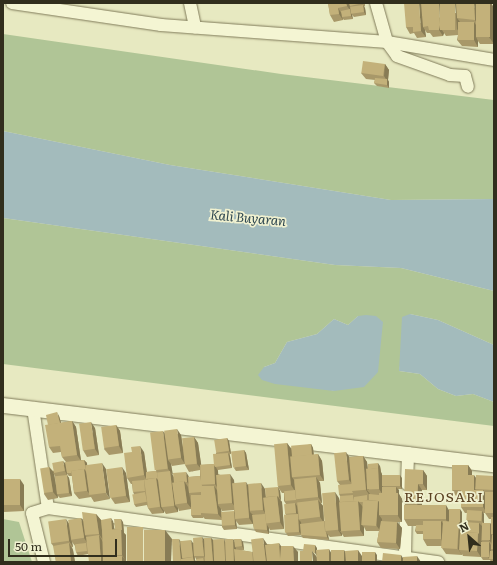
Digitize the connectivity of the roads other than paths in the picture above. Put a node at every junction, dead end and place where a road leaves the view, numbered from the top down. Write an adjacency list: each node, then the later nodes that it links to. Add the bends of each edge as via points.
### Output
1 (12, 3): 4 (street, via 137,22)
2 (190, 3): 4 (street)
3 (376, 3): 5 (street)
4 (195, 27): 5 (street)
5 (387, 42): 6 (street); 7 (street, via 397,56 450,75 465,76)
6 (494, 60)
7 (468, 88)
8 (3, 405): 9 (street)
9 (33, 408): 10 (street); 12 (street)
10 (408, 453): 11 (street); 13 (street)
11 (494, 464)
12 (48, 508): 13 (street, via 359,554); 14 (street, via 32,513)
13 (405, 556): 15 (street)
14 (44, 562)
15 (438, 562)

